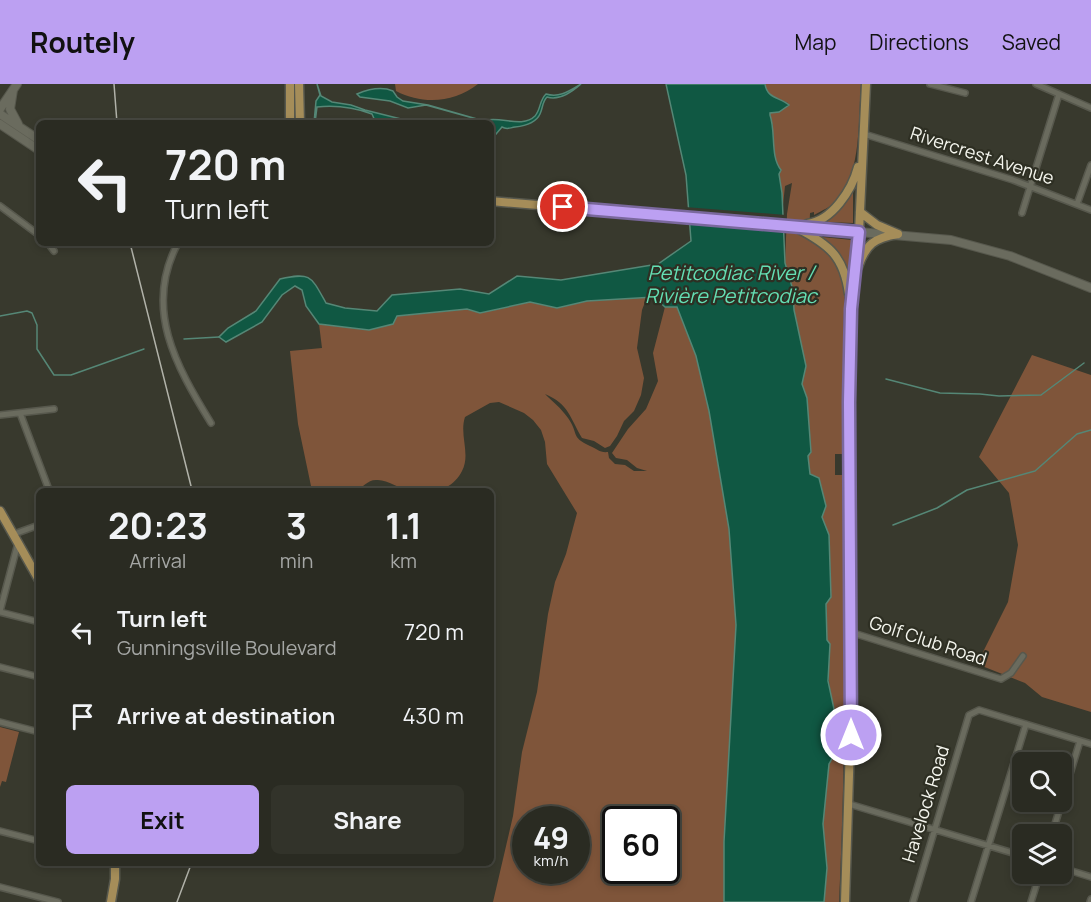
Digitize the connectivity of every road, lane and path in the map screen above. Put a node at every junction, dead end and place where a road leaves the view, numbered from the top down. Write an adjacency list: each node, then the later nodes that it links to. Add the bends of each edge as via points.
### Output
1 (866, 84): 17 (main road)
2 (930, 84): 6 (street)
3 (1036, 84): 7 (street)
4 (293, 85): 11 (main road); 12 (main road)
5 (15, 87): 8 (main road); 10 (main road); 14 (main road, via 10,110)
6 (965, 93)
7 (1059, 94): 9 (street); 22 (street)
8 (0, 98)
9 (1091, 108)
10 (0, 112): 14 (main road)
11 (290, 120)
12 (299, 120)
13 (0, 124): 16 (main road)
14 (21, 128): 18 (main road)
15 (0, 131): 16 (main road)
16 (13, 133): 19 (main road)
17 (864, 134): 20 (main road); 22 (street, Rivercrest Avenue)
18 (36, 138)
19 (36, 148)
20 (862, 151): 27 (main road); 29 (main road, via 854,182)
21 (1091, 165): 24 (street)
22 (1030, 187): 24 (street, Rivercrest Avenue); 28 (street)
23 (494, 201): 29 (main road)
24 (1077, 204): 26 (street, Rivercrest Avenue)
25 (0, 206): 31 (street)
26 (1091, 210)
27 (860, 212): 30 (main road); 32 (main road)
28 (1022, 213)
29 (813, 229): 30 (main road); 38 (main road, via 841,263)
30 (859, 232): 32 (main road); 36 (main road)
31 (36, 233)
32 (898, 234): 36 (main road, via 873,243 862,257); 37 (main road, via 951,240 1010,256)
33 (50, 246): 35 (street)
34 (177, 246): 42 (street, via 165,275 163,308 177,364)
35 (54, 251)
36 (855, 277): 38 (main road)
37 (1091, 288)
38 (851, 309): 50 (main road)
39 (54, 409): 40 (street)
40 (20, 413): 41 (street); 43 (street)
41 (0, 415)
42 (211, 423)
43 (48, 488)
44 (0, 511): 46 (main road)
45 (36, 527): 46 (street)
46 (16, 538): 47 (main road); 48 (street)
47 (36, 573)
48 (0, 611): 49 (street)
49 (36, 621)
50 (850, 632): 51 (street, Golf Club Road, via 1001,679 1011,673); 60 (main road)
51 (1023, 656)
52 (0, 667): 53 (street)
53 (36, 676)
54 (0, 722): 56 (street)
55 (1026, 724): 57 (street); 61 (street, Havelock Road, via 979,710 969,716); 64 (street)
56 (36, 731)
57 (1080, 741): 58 (street); 59 (street)
58 (1091, 744)
59 (1072, 767)
60 (849, 804): 61 (street); 73 (main road)
61 (934, 830): 64 (street); 74 (street, Havelock Road)
62 (0, 831): 63 (street)
63 (36, 840)
64 (989, 846): 65 (street); 75 (street)
65 (1012, 853)
66 (115, 866): 72 (main road)
67 (1072, 871): 68 (street)
68 (1091, 877)
69 (1037, 884): 76 (street)
70 (0, 887): 71 (street)
71 (58, 902)
72 (111, 902)
73 (845, 902)
74 (913, 902)
75 (971, 902)
76 (1031, 902)

